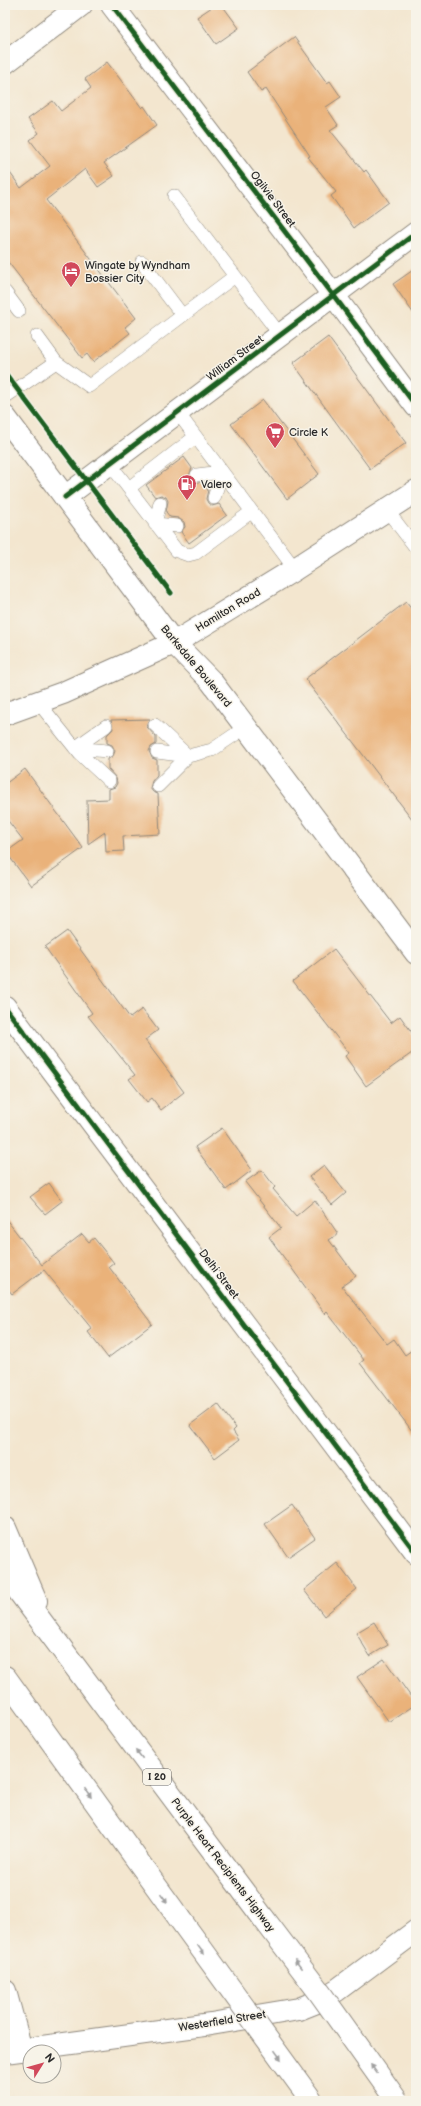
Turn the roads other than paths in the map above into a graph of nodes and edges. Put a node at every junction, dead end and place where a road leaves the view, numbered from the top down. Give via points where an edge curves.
1 (81, 5) edge
2 (112, 5) edge
3 (5, 63) edge
4 (174, 196) dead end
5 (416, 233) edge
6 (142, 262) dead end
7 (235, 276) junction
8 (5, 292) edge
9 (334, 296) junction
10 (19, 311) dead end
11 (182, 315) junction
12 (37, 336) dead end
13 (281, 336) junction
14 (56, 362) junction
15 (5, 397) edge
16 (416, 406) edge
17 (178, 413) junction
18 (5, 417) edge
19 (195, 437) junction
20 (110, 464) junction
21 (222, 472) junction
22 (197, 475) dead end
23 (129, 488) junction
24 (416, 491) edge
25 (65, 497) junction
26 (214, 498) dead end
27 (160, 503) dead end
28 (386, 510) junction
29 (251, 512) junction
30 (155, 524) junction
31 (177, 526) dead end
32 (416, 548) edge
33 (295, 569) junction
34 (174, 643) junction
35 (38, 702) junction
36 (5, 714) edge
37 (155, 725) dead end
38 (106, 726) dead end
39 (246, 727) junction
40 (75, 748) junction
41 (107, 751) dead end
42 (156, 752) dead end
43 (188, 756) junction
44 (109, 781) dead end
45 (158, 786) dead end
46 (416, 953) edge
47 (5, 1007) edge
48 (5, 1528) edge
49 (416, 1552) edge
50 (5, 1573) edge
51 (51, 1635) junction
52 (5, 1677) edge
53 (5, 1694) edge
54 (65, 1762) junction
55 (416, 1931) edge
56 (5, 1991) edge
57 (13, 2051) edge
58 (312, 2101) edge
59 (397, 2101) edge

1 - 3 main road
2 - 9 main road, Ogilvie Street
4 - 7 lane
5 - 9 main road, William Street
6 - 11 lane
7 - 11 lane
7 - 13 lane
8 - 10 lane
9 - 13 main road, William Street
9 - 16 main road, Ogilvie Street
11 - 14 lane via 88,386
12 - 14 lane
13 - 17 main road, William Street
14 - 15 lane
17 - 19 lane
17 - 20 main road, William Street
18 - 25 main road, Barksdale Boulevard
19 - 21 lane
19 - 23 lane
20 - 23 lane
20 - 25 main road, William Street
21 - 22 lane
21 - 26 lane
21 - 29 lane
23 - 30 lane
24 - 28 main road, Hamilton Road
25 - 34 main road, Barksdale Boulevard
27 - 30 lane
28 - 32 lane
28 - 33 main road, Hamilton Road
29 - 30 lane via 196,553 188,555 177,551
29 - 33 lane
30 - 31 lane
33 - 34 main road, Hamilton Road
34 - 35 main road, Hamilton Road
34 - 39 main road, Barksdale Boulevard via 210,681
35 - 36 main road, Hamilton Road
35 - 40 lane
37 - 43 lane
38 - 40 lane
39 - 43 lane via 212,750
39 - 46 main road, Barksdale Boulevard
40 - 41 lane
40 - 44 lane
42 - 43 lane
43 - 45 lane
47 - 49 main road, Delhi Street
48 - 51 main road
50 - 51 main road, Purple Heart Recipients Highway / I 20
59 -> 51 main road, Purple Heart Recipients Highway / I 20, bridge
52 - 54 main road
53 - 54 main road
54 -> 58 main road, bridge
55 - 57 main road, Westerfield Street via 337,1990 299,2009 211,2024
56 - 57 main road

